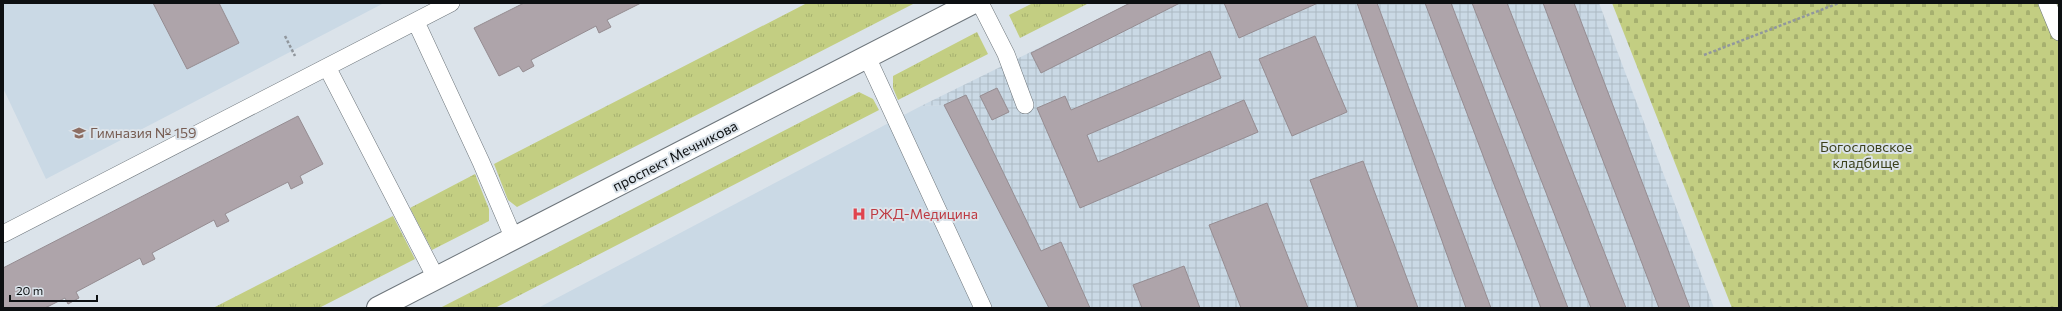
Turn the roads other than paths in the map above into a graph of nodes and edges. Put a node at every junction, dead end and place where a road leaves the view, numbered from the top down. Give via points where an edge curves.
1 (451, 3) edge
2 (972, 3) edge
3 (980, 3) edge
4 (2047, 3) edge
5 (416, 22) junction
6 (2059, 32) edge
7 (867, 57) junction
8 (327, 67) junction
9 (1025, 106) dead end
10 (3, 234) edge
11 (514, 239) junction
12 (436, 278) junction
13 (378, 308) edge
14 (983, 308) edge

1 - 5 lane
2 - 7 street, проспект Мечникова
3 - 9 lane via 1006,54
4 - 6 lane
5 - 8 lane
5 - 11 lane
7 - 11 street, проспект Мечникова
7 - 14 lane
8 - 10 lane
8 - 12 lane
11 - 12 street, проспект Мечникова
12 - 13 street, проспект Мечникова

